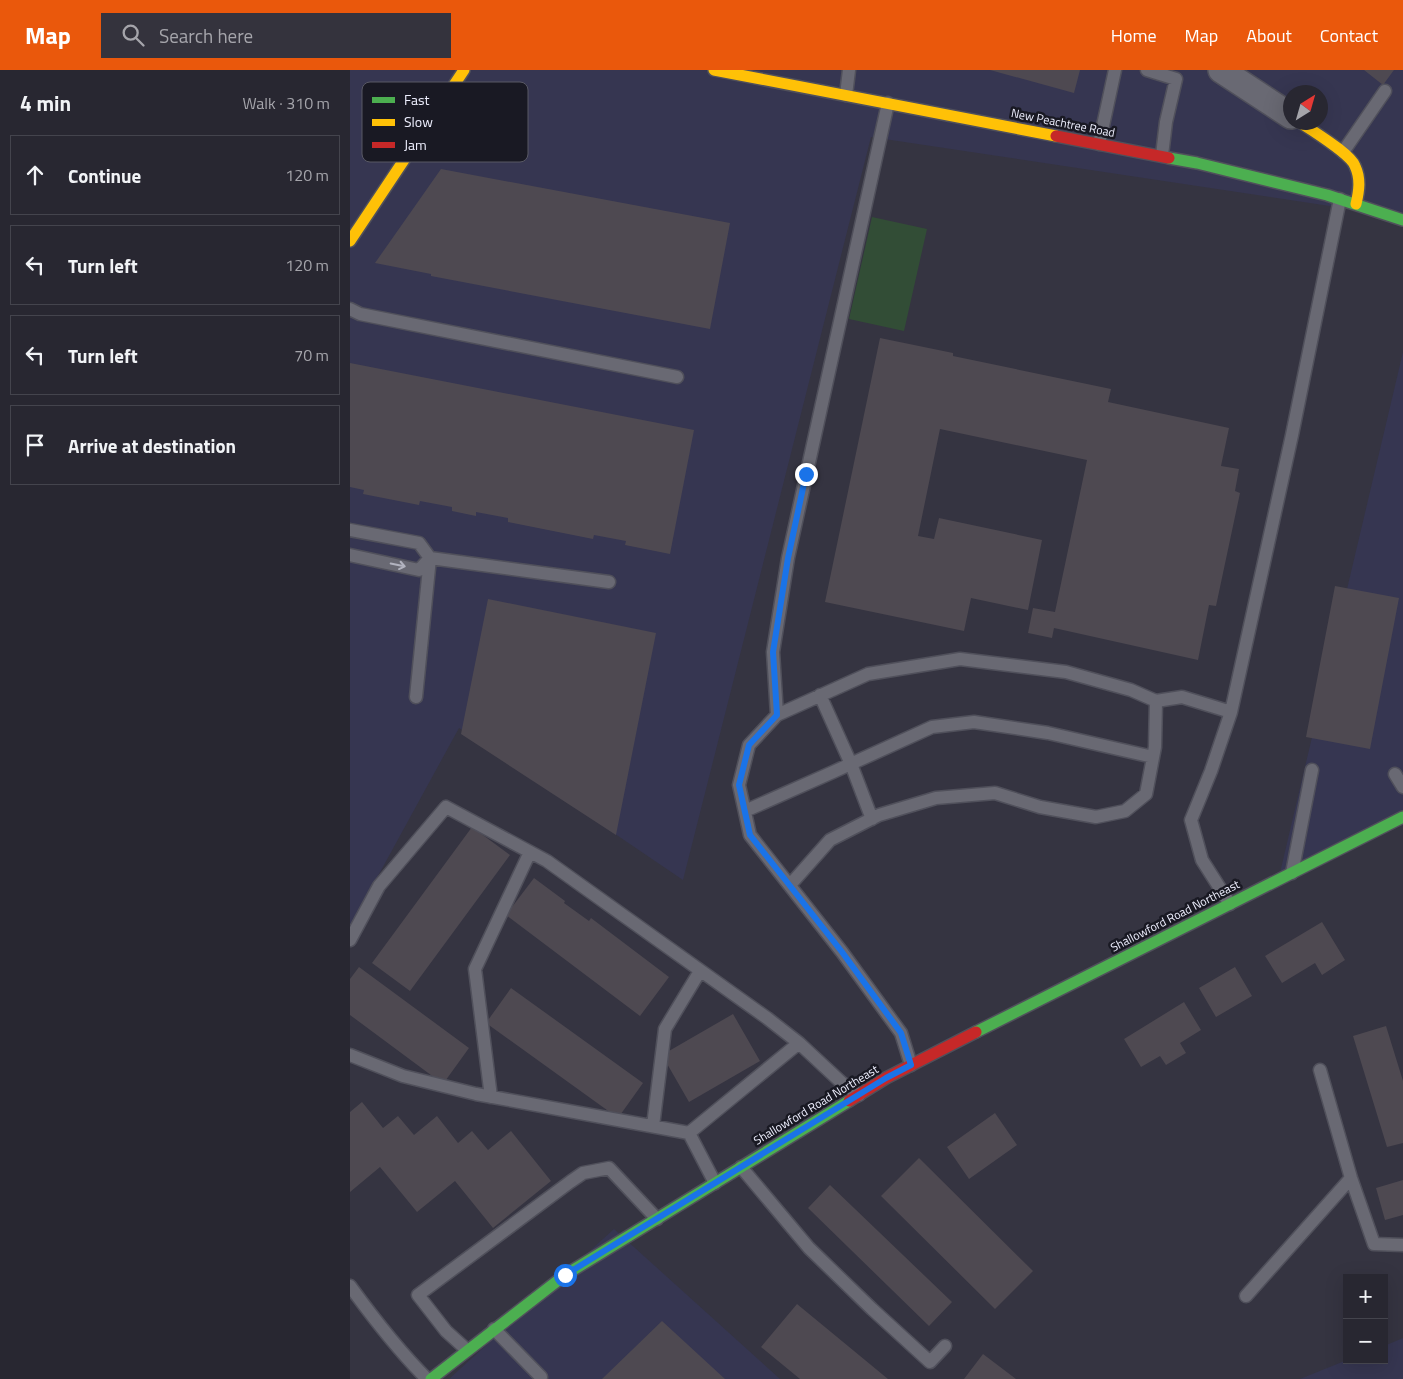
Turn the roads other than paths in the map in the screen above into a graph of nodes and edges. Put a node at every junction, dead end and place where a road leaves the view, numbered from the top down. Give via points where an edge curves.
1 (464, 70) edge
2 (714, 70) edge
3 (849, 70) edge
4 (1115, 70) edge
5 (1147, 70) edge
6 (1220, 70) edge
7 (456, 82) edge
8 (1384, 91) dead end
9 (846, 95) junction
10 (888, 103) junction
11 (1283, 111) edge
12 (1311, 130) edge
13 (1099, 144) junction
14 (1343, 152) junction
15 (1162, 155) junction
16 (403, 162) edge
17 (1340, 199) junction
18 (1356, 204) junction
19 (1403, 220) edge
20 (350, 241) edge
21 (350, 308) edge
22 (677, 377) dead end
23 (350, 530) edge
24 (350, 555) edge
25 (430, 558) junction
26 (609, 582) dead end
27 (820, 695) junction
28 (416, 697) dead end
29 (1156, 701) junction
30 (1231, 712) junction
31 (777, 715) junction
32 (1153, 757) junction
33 (851, 764) junction
34 (1312, 770) dead end
35 (1395, 774) dead end
36 (1403, 787) edge
37 (745, 810) junction
38 (1403, 817) edge
39 (872, 820) junction
40 (530, 852) junction
41 (1292, 873) junction
42 (790, 885) junction
43 (1230, 904) junction
44 (350, 940) edge
45 (700, 971) junction
46 (799, 1043) junction
47 (350, 1055) edge
48 (911, 1065) junction
49 (1320, 1070) dead end
50 (859, 1095) junction
51 (492, 1097) junction
52 (653, 1126) junction
53 (688, 1132) junction
54 (741, 1166) junction
55 (1351, 1178) junction
56 (715, 1183) junction
57 (657, 1218) junction
58 (1403, 1245) edge
59 (350, 1286) edge
60 (1246, 1296) dead end
61 (494, 1329) junction
62 (945, 1346) dead end
63 (467, 1350) junction
64 (541, 1377) dead end
65 (429, 1379) edge

1 - 7 street
2 - 9 street, New Peachtree Road
3 - 9 lane
4 - 13 lane
5 - 15 lane via 1176,79
6 - 11 street
8 - 14 lane
9 - 10 street, New Peachtree Road
10 - 13 street, New Peachtree Road
10 - 31 lane via 788,558 773,652
12 - 14 street
13 - 15 street, New Peachtree Road
14 - 18 street via 1355,164 1360,187
15 - 17 street, New Peachtree Road
16 - 20 street
17 - 18 street, New Peachtree Road
17 - 30 lane
18 - 19 street, New Peachtree Road
21 - 22 lane via 360,314
23 - 25 lane via 419,544
24 -> 25 lane via 419,570
25 - 26 lane
25 - 28 lane
27 - 29 lane via 868,674 960,659 1066,672 1131,690
27 - 31 lane
27 - 33 lane
29 - 30 lane via 1182,697
29 - 32 lane
30 - 43 lane via 1191,820 1202,860
31 - 37 lane via 749,745 739,785
32 - 33 lane via 1048,733 974,722 932,727
32 - 39 lane via 1146,794 1125,810 1096,817 1040,807 995,793 936,798
33 - 37 lane
33 - 39 lane
34 - 41 lane
35 - 36 lane
37 - 42 lane via 750,835
38 - 41 street, Shallowford Road Northeast
39 - 42 lane via 830,840
40 - 44 lane via 446,807 379,886
40 - 45 lane
40 - 51 lane via 475,968
41 - 43 street, Shallowford Road Northeast
42 - 48 lane via 901,1033
43 - 48 street, Shallowford Road Northeast
45 - 46 lane
45 - 52 lane via 665,1029
46 - 50 lane
46 - 53 lane
47 - 51 lane via 403,1076
48 - 50 street, Shallowford Road Northeast
49 - 55 lane
50 - 54 street, Shallowford Road Northeast
51 - 52 lane
52 - 53 lane
53 - 56 lane
54 - 56 street, Shallowford Road Northeast
54 - 62 lane via 809,1248 930,1362
55 - 58 lane via 1374,1244
55 - 60 lane
56 - 57 street, Shallowford Road Northeast
57 - 61 street, Shallowford Road Northeast via 565,1275
57 - 63 lane via 609,1168 584,1173 570,1182 418,1295 446,1332
59 - 65 lane via 411,1363
61 - 63 street, Shallowford Road Northeast
61 - 64 lane
63 - 65 street, Shallowford Road Northeast

